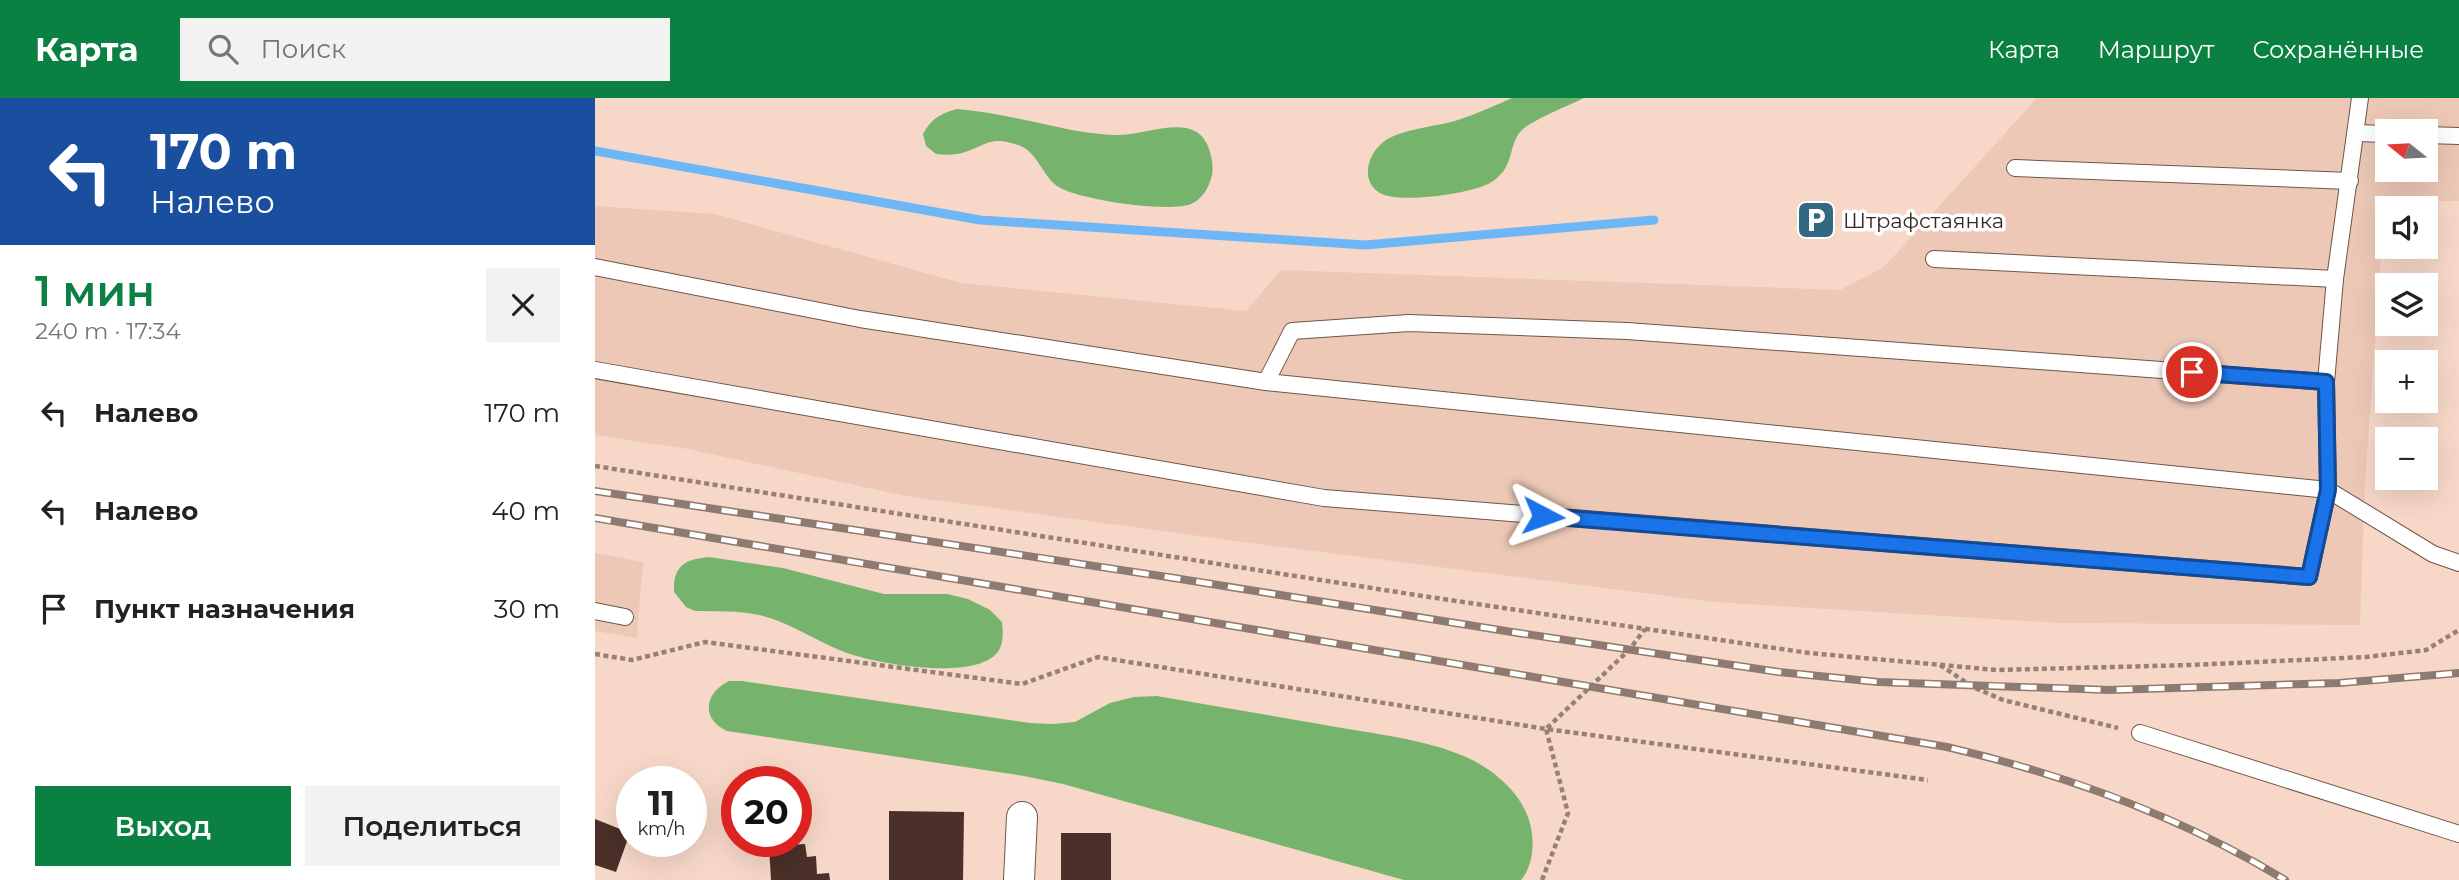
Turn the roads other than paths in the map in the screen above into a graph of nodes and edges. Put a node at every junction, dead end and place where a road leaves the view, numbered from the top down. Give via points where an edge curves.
1 (2360, 98) edge
2 (2356, 133) junction
3 (2375, 134) edge
4 (2438, 135) edge
5 (2459, 136) edge
6 (2015, 168) dead end
7 (2350, 181) junction
8 (1934, 259) dead end
9 (595, 267) edge
10 (2335, 279) junction
11 (595, 370) edge
12 (1266, 382) junction
13 (2326, 382) junction
14 (2328, 490) junction
15 (2459, 563) edge
16 (595, 611) edge
17 (625, 617) dead end
18 (2140, 733) road end
19 (1022, 817) dead end
20 (2459, 834) edge
21 (1020, 880) edge

1 - 2 lane
2 - 3 lane
2 - 7 lane
4 - 5 lane
6 - 7 lane
7 - 10 lane
8 - 10 lane
9 - 12 lane via 860,319
10 - 13 lane
11 - 14 lane via 1324,498 2309,577
12 - 13 lane via 1292,331 1409,323 1627,331
12 - 14 lane
13 - 14 lane
14 - 15 lane via 2433,554
16 - 17 lane
18 - 20 lane
19 - 21 street

